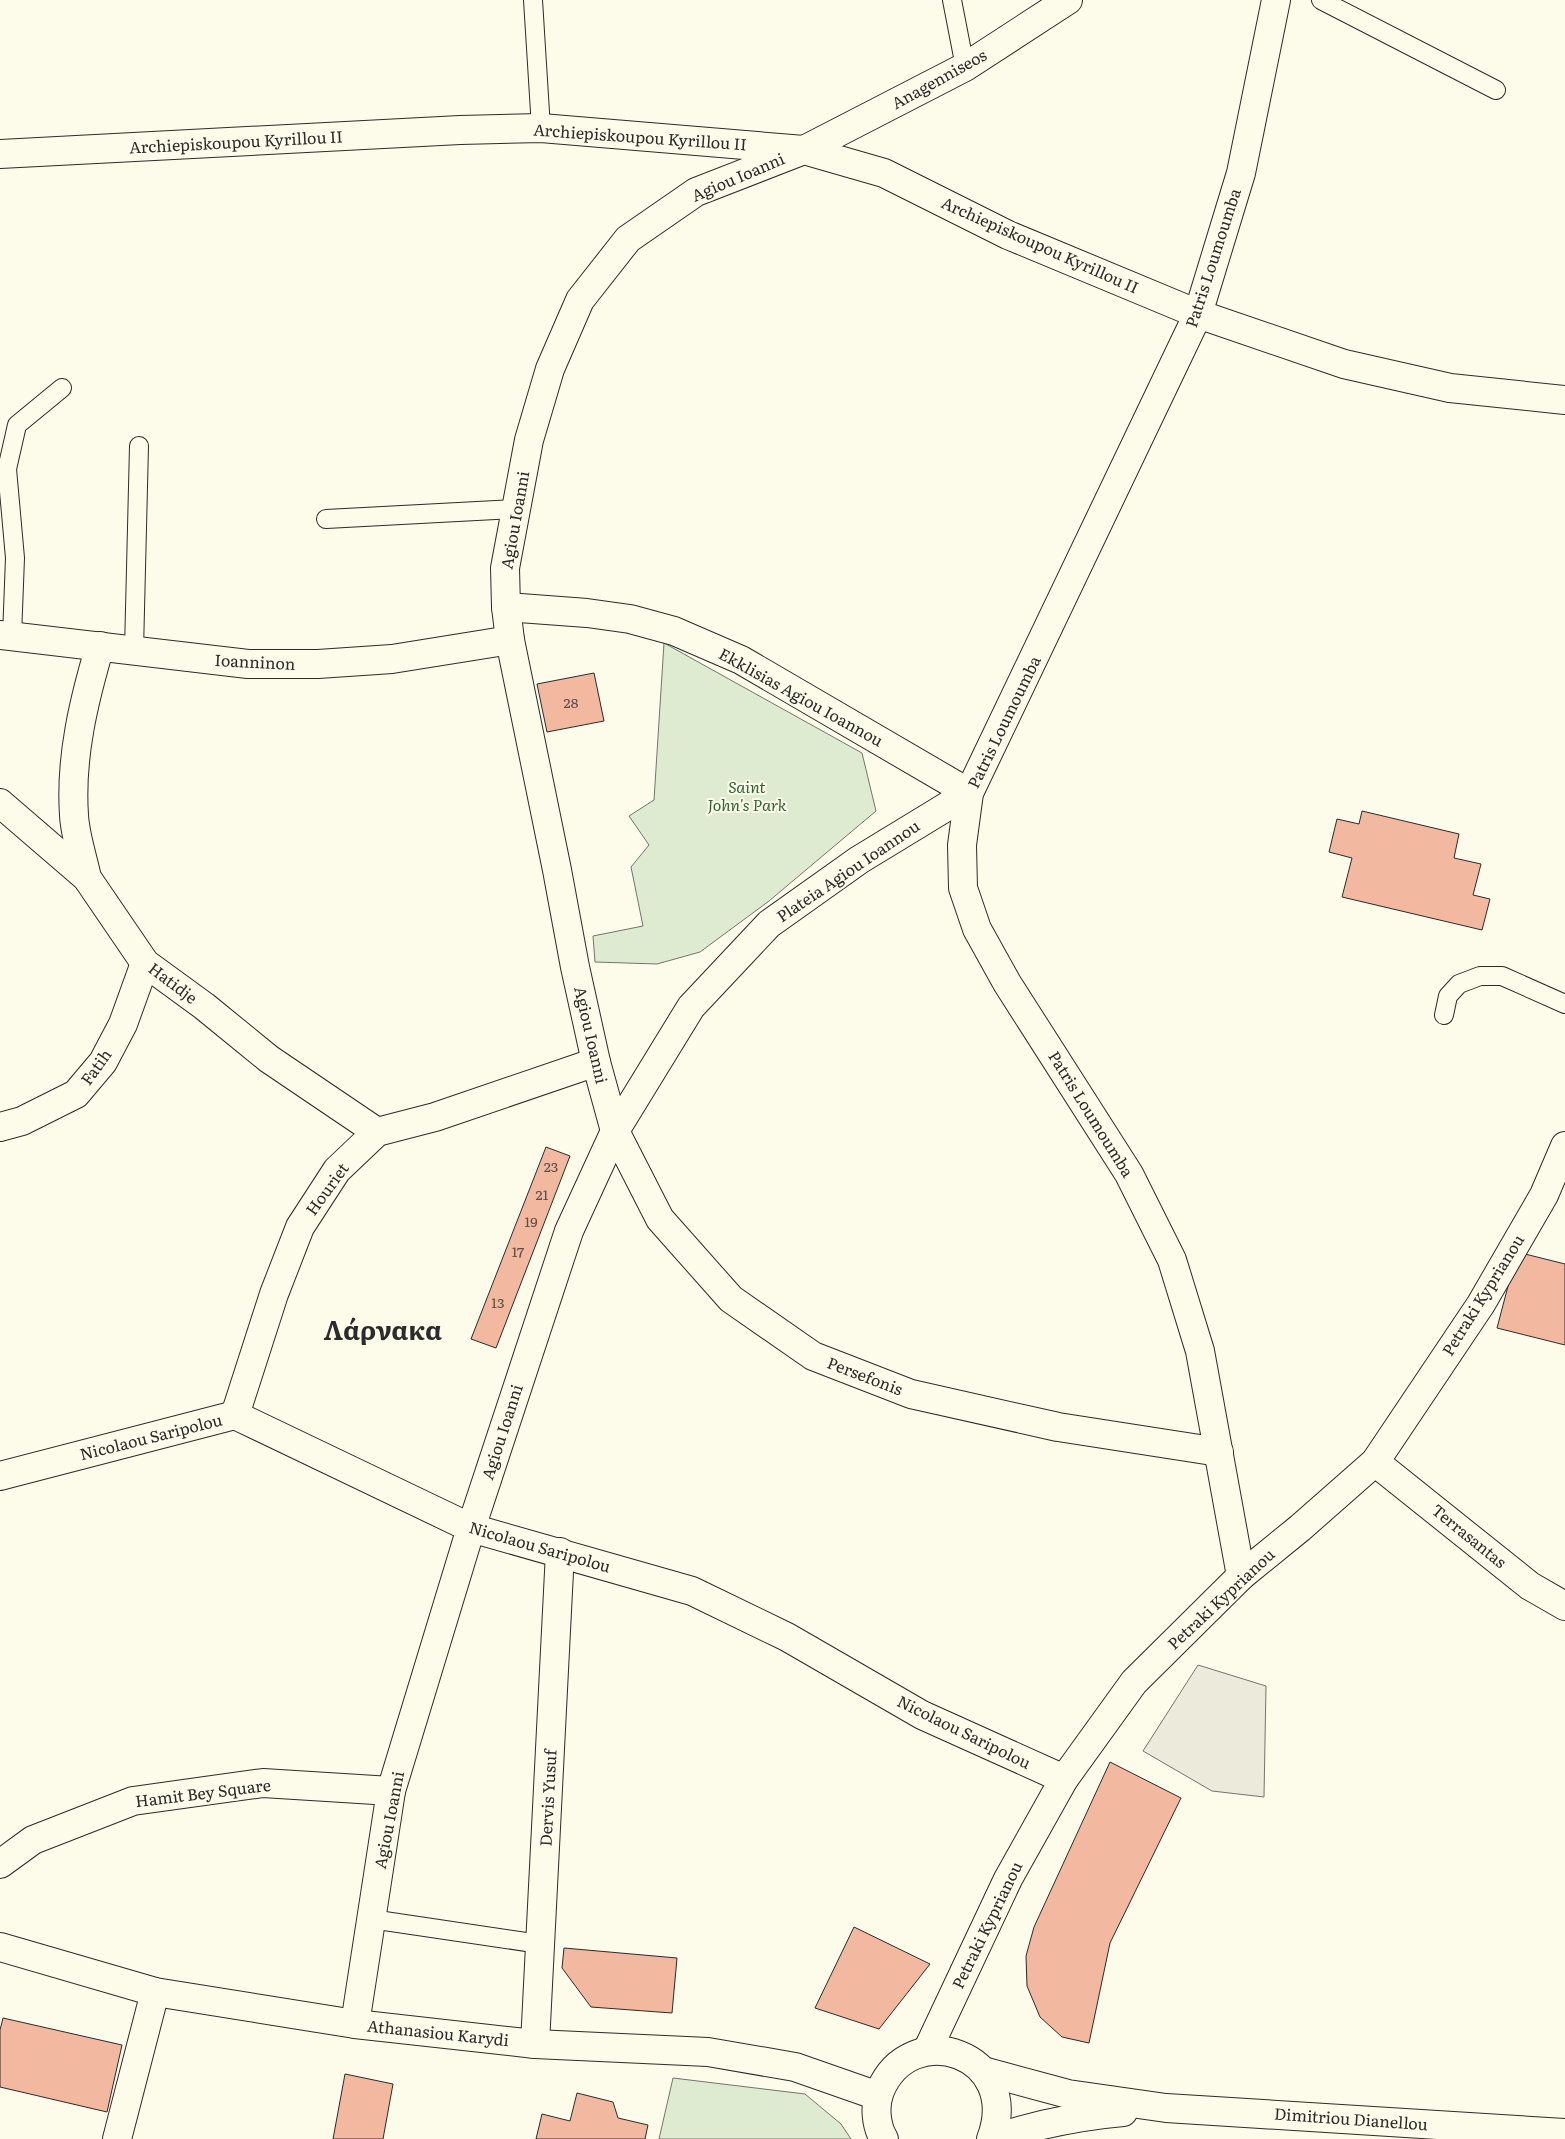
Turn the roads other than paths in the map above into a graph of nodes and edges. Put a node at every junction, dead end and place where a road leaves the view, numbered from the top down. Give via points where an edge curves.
1 (533, 0) edge
2 (952, 0) edge
3 (1068, 0) edge
4 (1276, 0) edge
5 (1321, 0) edge
6 (966, 67) junction
7 (1496, 90) dead end
8 (541, 128) junction
9 (804, 150) junction
10 (0, 154) edge
11 (1198, 314) junction
12 (62, 388) dead end
13 (1565, 400) edge
14 (139, 446) dead end
15 (516, 509) junction
16 (326, 519) dead end
17 (506, 607) junction
18 (6, 636) edge
19 (510, 640) junction
20 (100, 646) junction
21 (134, 650) junction
22 (969, 793) junction
23 (0, 802) edge
24 (87, 878) junction
25 (145, 963) junction
26 (1565, 1004) edge
27 (1444, 1014) dead end
28 (596, 1062) junction
29 (0, 1127) edge
30 (614, 1131) junction
31 (377, 1132) junction
32 (1565, 1146) edge
33 (235, 1416) junction
34 (1219, 1452) junction
35 (1375, 1462) junction
36 (0, 1476) edge
37 (471, 1528) junction
38 (560, 1552) junction
39 (1241, 1576) junction
40 (1565, 1606) edge
41 (1064, 1779) junction
42 (391, 1791) junction
43 (0, 1864) edge
44 (371, 1919) junction
45 (540, 1944) junction
46 (0, 1947) edge
47 (155, 1992) junction
48 (355, 2024) junction
49 (535, 2044) junction
50 (927, 2051) junction
51 (982, 2070) junction
52 (878, 2096) junction
53 (1166, 2108) junction
54 (1565, 2133) edge
55 (118, 2139) edge
56 (884, 2139) edge
57 (992, 2139) edge

1 - 8 lane
2 - 6 lane
3 - 6 street, Anagenniseos
4 - 11 street, Patris Loumoumba via 1241,173
5 - 7 lane
6 - 9 street, Anagenniseos
8 - 9 street, Archiepiskoupou Kyrillou II
8 - 10 street, Archiepiskoupou Kyrillou II
9 - 11 street, Archiepiskoupou Kyrillou II via 884,173 1008,234
9 - 15 street, Agiou Ioanni via 696,192 628,239 580,300 550,369 529,440
11 - 13 street, Archiepiskoupou Kyrillou II via 1344,364 1450,388
11 - 22 street, Patris Loumoumba
12 - 18 lane via 17,425 7,469 15,558
14 - 21 lane
15 - 16 lane
15 - 17 street, Agiou Ioanni via 505,568
17 - 19 street, Agiou Ioanni
17 - 22 street, Ekklisias Agiou Ioannou via 630,619 674,631 741,660
18 - 20 street, Ioanninon
19 - 21 street, Ioanninon via 392,659 318,664 248,664
19 - 28 street, Agiou Ioanni
20 - 21 street, Ioanninon
20 - 24 street via 75,754 74,816
22 - 30 street, Plateia Agiou Ioannou via 859,860 769,924 690,1007
22 - 34 street, Patris Loumoumba via 962,845 963,888 977,929 1007,983 1129,1174 1172,1260 1200,1352
23 - 24 street, Hatidje
24 - 25 street, Hatidje
25 - 29 street, Fatih via 123,1024 103,1062 76,1094
25 - 31 street, Hatidje via 269,1059
26 - 27 lane via 1502,976 1480,976 1459,984 1448,996
28 - 30 street, Agiou Ioanni
28 - 31 street, Houriet via 435,1117
30 - 34 street, Persefonis via 660,1219 731,1299 813,1356 911,1394 1058,1427
30 - 37 street, Agiou Ioanni via 568,1231
31 - 33 street, Houriet via 337,1170 300,1227 274,1294
32 - 35 street, Petraki Kyprianou via 1544,1195 1481,1304
33 - 36 street, Nicolaou Saripolou
33 - 37 street, Nicolaou Saripolou
34 - 39 street, Patris Loumoumba
35 - 39 street, Petraki Kyprianou
35 - 40 street, Terrasantas via 1530,1586
37 - 38 street, Nicolaou Saripolou
37 - 42 street, Agiou Ioanni
38 - 41 street, Nicolaou Saripolou via 692,1591 787,1637 922,1715
38 - 45 street, Dervis Yusuf
39 - 41 street, Petraki Kyprianou via 1134,1682
41 - 50 street, Petraki Kyprianou via 1008,1879
42 - 43 street, Hamit Bey Square via 263,1782 133,1801 33,1840
42 - 44 street, Agiou Ioanni
44 - 45 lane
44 - 48 street, Agiou Ioanni
45 - 49 street, Dervis Yusuf
46 - 47 street, Athanasiou Karydi
47 - 48 street, Athanasiou Karydi
47 - 55 street
48 - 49 street, Athanasiou Karydi
49 - 52 street, Athanasiou Karydi via 708,2052 795,2067
50 - 51 street via 947,2051 966,2057
50 - 52 street via 896,2067 884,2080
51 - 53 street, Dimitriou Dianellou via 1068,2094
51 - 57 street via 993,2088 998,2105
52 - 56 street via 876,2114
53 - 54 street, Dimitriou Dianellou
53 - 57 street, Dimitriou Dianellou via 1064,2120

